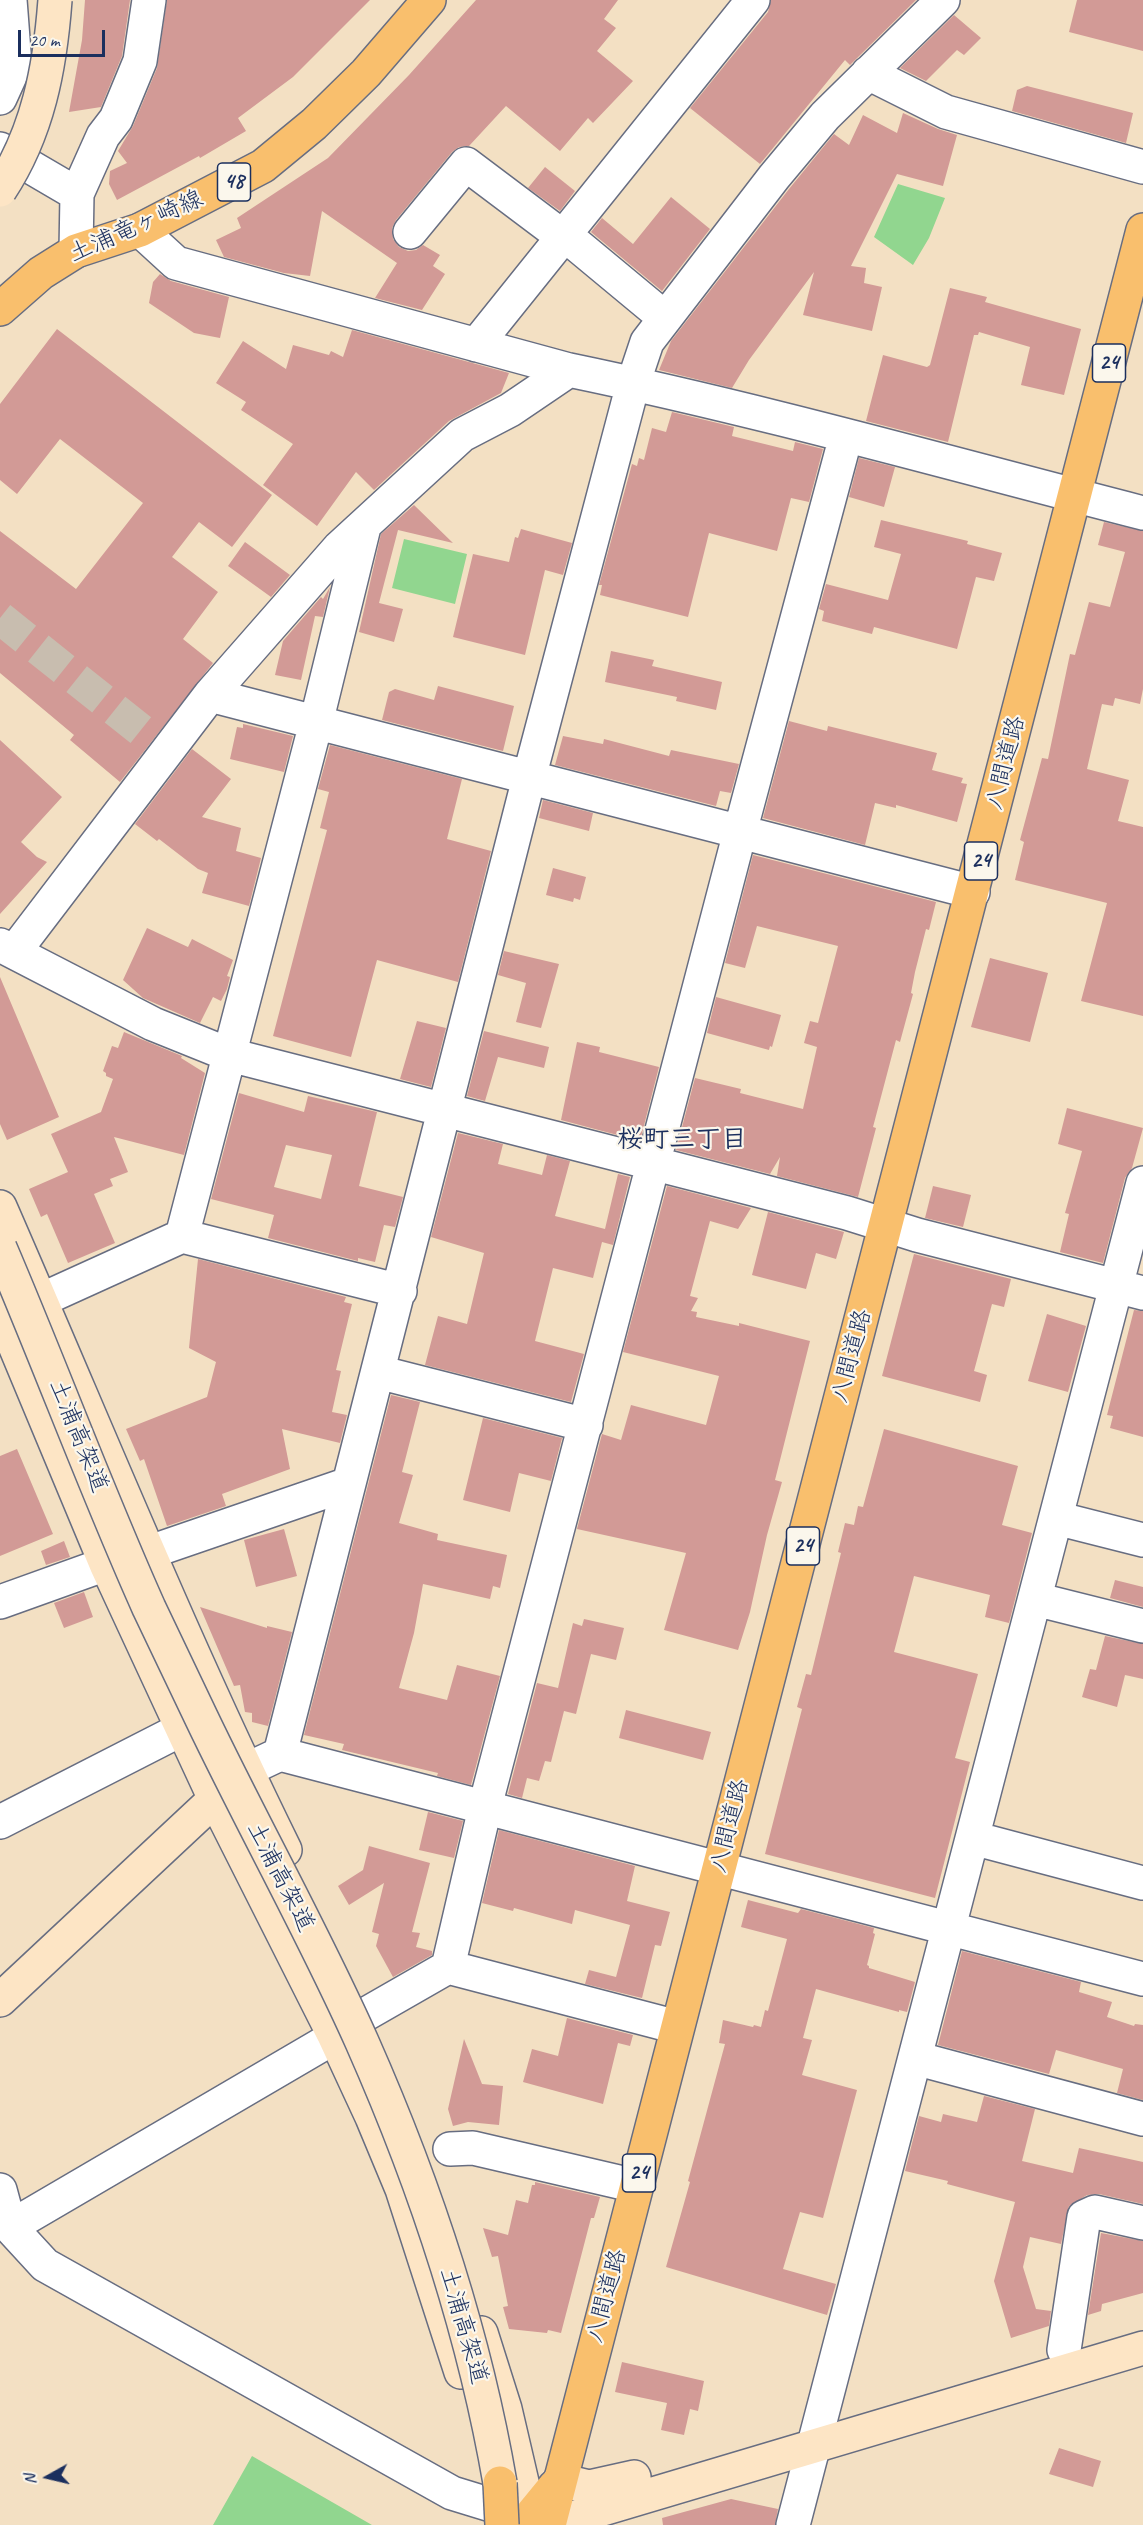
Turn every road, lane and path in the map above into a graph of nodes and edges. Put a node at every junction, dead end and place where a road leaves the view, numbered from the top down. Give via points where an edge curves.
1 (10, 0) edge
2 (55, 0) edge
3 (149, 0) edge
4 (429, 0) edge
5 (753, 0) edge
6 (943, 0) edge
7 (868, 73) junction
8 (0, 98) edge
9 (0, 149) edge
10 (1143, 167) edge
11 (0, 190) edge
12 (77, 194) junction
13 (140, 230) junction
14 (1143, 231) edge
15 (410, 232) dead end
16 (564, 236) junction
17 (75, 251) junction
18 (3, 301) edge
19 (665, 318) junction
20 (476, 345) junction
21 (568, 370) junction
22 (633, 384) junction
23 (846, 436) junction
24 (1075, 495) junction
25 (1143, 513) edge
26 (364, 527) junction
27 (210, 695) junction
28 (316, 723) junction
29 (529, 778) junction
30 (740, 832) junction
31 (973, 892) junction
32 (7, 948) edge
33 (230, 1055) junction
34 (445, 1110) junction
35 (654, 1164) junction
36 (1143, 1184) edge
37 (0, 1207) edge
38 (886, 1226) junction
39 (182, 1236) junction
40 (0, 1248) edge
41 (1130, 1290) edge
42 (400, 1291) junction
43 (41, 1300) junction
44 (0, 1308) edge
45 (378, 1372) junction
46 (586, 1425) junction
47 (348, 1484) junction
48 (1056, 1518) junction
49 (1143, 1540) edge
50 (147, 1553) junction
51 (106, 1564) junction
52 (1035, 1599) junction
53 (0, 1602) edge
54 (1143, 1626) edge
55 (182, 1729) junction
56 (280, 1754) junction
57 (246, 1770) junction
58 (215, 1799) junction
59 (486, 1806) junction
60 (0, 1822) edge
61 (973, 1838) junction
62 (719, 1867) junction
63 (1143, 1882) edge
64 (949, 1930) junction
65 (448, 1967) junction
66 (1143, 1979) edge
67 (0, 2000) edge
68 (366, 2014) junction
69 (677, 2027) junction
70 (321, 2045) dead end
71 (915, 2058) junction
72 (1143, 2119) edge
73 (450, 2149) dead end
74 (636, 2186) junction
75 (0, 2190) edge
76 (1143, 2223) edge
77 (10, 2227) junction
78 (1143, 2326) edge
79 (1143, 2348) edge
80 (1064, 2350) junction
81 (818, 2434) junction
82 (560, 2480) junction
83 (519, 2517) edge
84 (793, 2525) edge

1 - 8 street via 15,65
2 - 11 street, bridge via 38,110 24,149
3 - 12 street via 140,61 116,119 103,136
4 - 13 main road, 土浦竜ヶ崎線 / 48 via 366,73 314,124 263,166
5 - 16 street
6 - 7 street
7 - 10 street via 946,112
7 - 19 street via 781,168
9 - 12 street
12 - 17 street
13 - 17 main road, 土浦竜ヶ崎線 / 48
13 - 20 street via 176,263
14 - 24 main road, 八間道路 / 24
15 - 16 street via 466,164
16 - 19 street
16 - 20 street
17 - 18 main road, 土浦竜ヶ崎線 / 48
19 - 22 street via 646,342
20 - 21 street
21 - 22 street
21 - 26 street via 510,410 462,435
22 - 23 street
22 - 29 street
23 - 24 street
23 - 30 street
24 - 25 street
24 - 31 main road, 八間道路 / 24
26 - 27 street via 339,548
26 - 28 street
27 - 28 street
27 - 32 street
28 - 29 street
28 - 33 street
29 - 30 street
29 - 34 street
30 - 31 street
30 - 35 street
31 - 38 main road, 八間道路 / 24
32 - 33 street via 153,1024
33 - 34 street
33 - 39 street
34 - 35 street
34 - 42 street
35 - 38 street
35 - 46 street
36 - 41 street
37 - 43 street
38 - 41 street
38 - 62 main road, 八間道路 / 24
39 - 42 street
39 - 43 street
40 - 83 street, 土浦高架道, bridge via 148,1606 342,1999 381,2088 445,2260
41 - 48 street
42 - 45 street
43 - 44 street
43 - 50 street
44 - 51 street
45 - 46 street
45 - 47 street
46 - 59 street
47 - 50 street
47 - 56 street
48 - 49 street
48 - 52 street
50 - 51 street
50 - 57 street
51 - 53 street
51 - 55 street
52 - 54 street
52 - 61 street
55 - 58 street
55 - 60 street
56 - 57 street
56 - 59 street
57 - 58 street
57 - 68 street
58 - 67 street
58 - 83 street via 334,2035 402,2189 486,2459
59 - 62 street
59 - 65 street
61 - 63 street
61 - 64 street
62 - 64 street
62 - 69 main road, 八間道路 / 24
64 - 66 street
64 - 71 street
65 - 68 street
65 - 69 street
68 - 83 street via 428,2162 505,2409
69 - 74 main road, 八間道路 / 24
70 - 77 street
71 - 72 street
71 - 81 street
73 - 74 street via 473,2148
74 - 82 main road, 八間道路 / 24
75 - 77 street
76 - 80 street via 1095,2212 1084,2217
77 - 83 street via 45,2265 452,2493
78 - 80 street
79 - 81 street
80 - 81 street via 909,2394
81 - 82 street via 604,2486 589,2487
81 - 83 street
81 - 84 street
82 - 83 main road, 24

